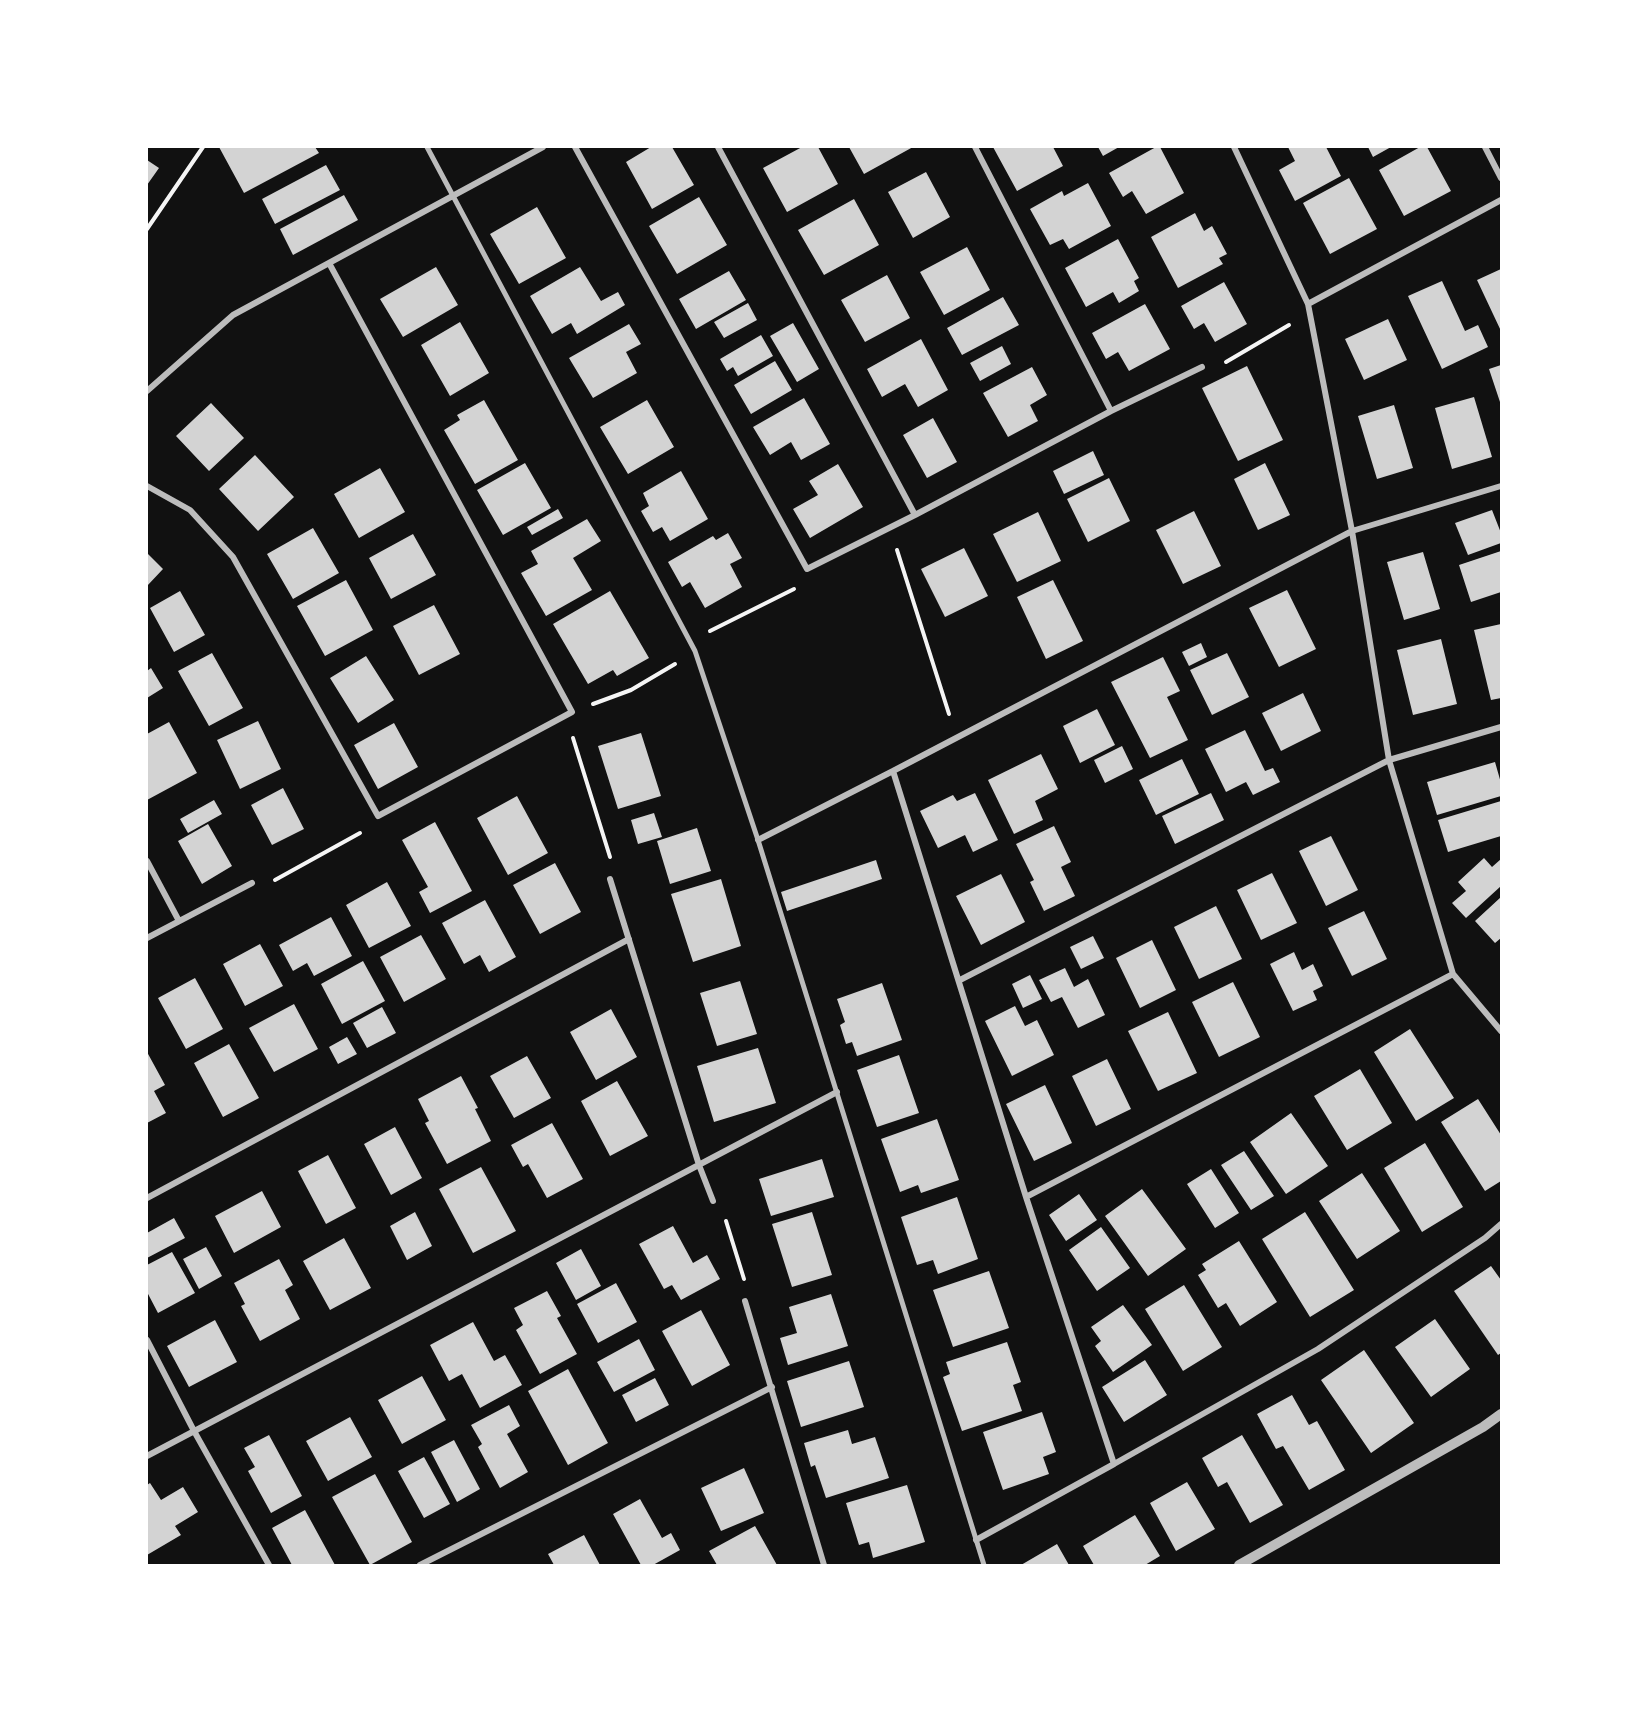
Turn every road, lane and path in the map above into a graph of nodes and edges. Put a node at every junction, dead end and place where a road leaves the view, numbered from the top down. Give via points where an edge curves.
1 (203, 147) edge
2 (427, 147) edge
3 (543, 147) edge
4 (575, 147) edge
5 (718, 147) edge
6 (975, 147) edge
7 (1233, 147) edge
8 (1485, 147) edge
9 (1501, 178) edge
10 (453, 196) junction
11 (1501, 200) edge
12 (147, 229) edge
13 (329, 264) junction
14 (1308, 304) junction
15 (1310, 312) junction
16 (1202, 367) joint
17 (147, 391) edge
18 (1111, 411) junction
19 (147, 486) edge
20 (1501, 486) edge
21 (915, 515) junction
22 (890, 527) junction
23 (1352, 531) junction
24 (807, 569) junction
25 (695, 651) junction
26 (572, 712) junction
27 (1501, 727) edge
28 (956, 738) junction
29 (1389, 760) junction
30 (893, 771) junction
31 (378, 816) junction
32 (758, 840) junction
33 (147, 861) edge
34 (610, 879) joint
35 (252, 883) joint
36 (179, 921) junction
37 (147, 938) edge
38 (629, 939) junction
39 (1453, 974) junction
40 (960, 980) junction
41 (1501, 1031) edge
42 (837, 1092) junction
43 (699, 1165) junction
44 (1026, 1197) junction
45 (147, 1198) edge
46 (713, 1201) joint
47 (1501, 1224) edge
48 (745, 1301) joint
49 (147, 1340) edge
50 (772, 1386) junction
51 (1501, 1414) edge
52 (194, 1431) junction
53 (147, 1456) edge
54 (1114, 1464) junction
55 (976, 1540) junction
56 (269, 1565) edge
57 (420, 1565) edge
58 (824, 1565) edge
59 (984, 1565) edge
60 (1239, 1565) edge

1 - 12 path
2 - 10 street
3 - 10 street
4 - 24 street
5 - 21 street
6 - 18 street
7 - 14 street
8 - 9 street
10 - 13 street
10 - 25 street
11 - 14 street
13 - 17 street via 233,315
13 - 26 street
14 - 15 street
15 - 16 path via 1216,368
15 - 23 street
16 - 18 street
18 - 21 street
19 - 31 street via 189,510 233,557
20 - 23 street
21 - 22 street
22 - 24 street
22 - 28 path
23 - 28 street
23 - 29 street
24 - 25 path via 795,588 707,632
25 - 26 path via 631,690
25 - 32 street
26 - 31 street
26 - 34 path via 571,733 611,859
27 - 29 street
28 - 30 street
29 - 39 street
29 - 40 street
30 - 32 street
30 - 40 street
31 - 35 path via 360,833 278,880
32 - 42 street
33 - 36 street
34 - 38 street
35 - 36 street
36 - 37 street
38 - 43 street
38 - 45 street
39 - 41 street
39 - 44 street
40 - 44 street
42 - 43 street
42 - 55 street
43 - 46 street
43 - 52 street
44 - 54 street
46 - 48 path via 724,1214 738,1256
47 - 54 street via 1318,1349
48 - 50 street
49 - 52 street
50 - 57 street
50 - 58 street
51 - 60 street
52 - 53 street
52 - 56 street
54 - 55 street
55 - 59 street

